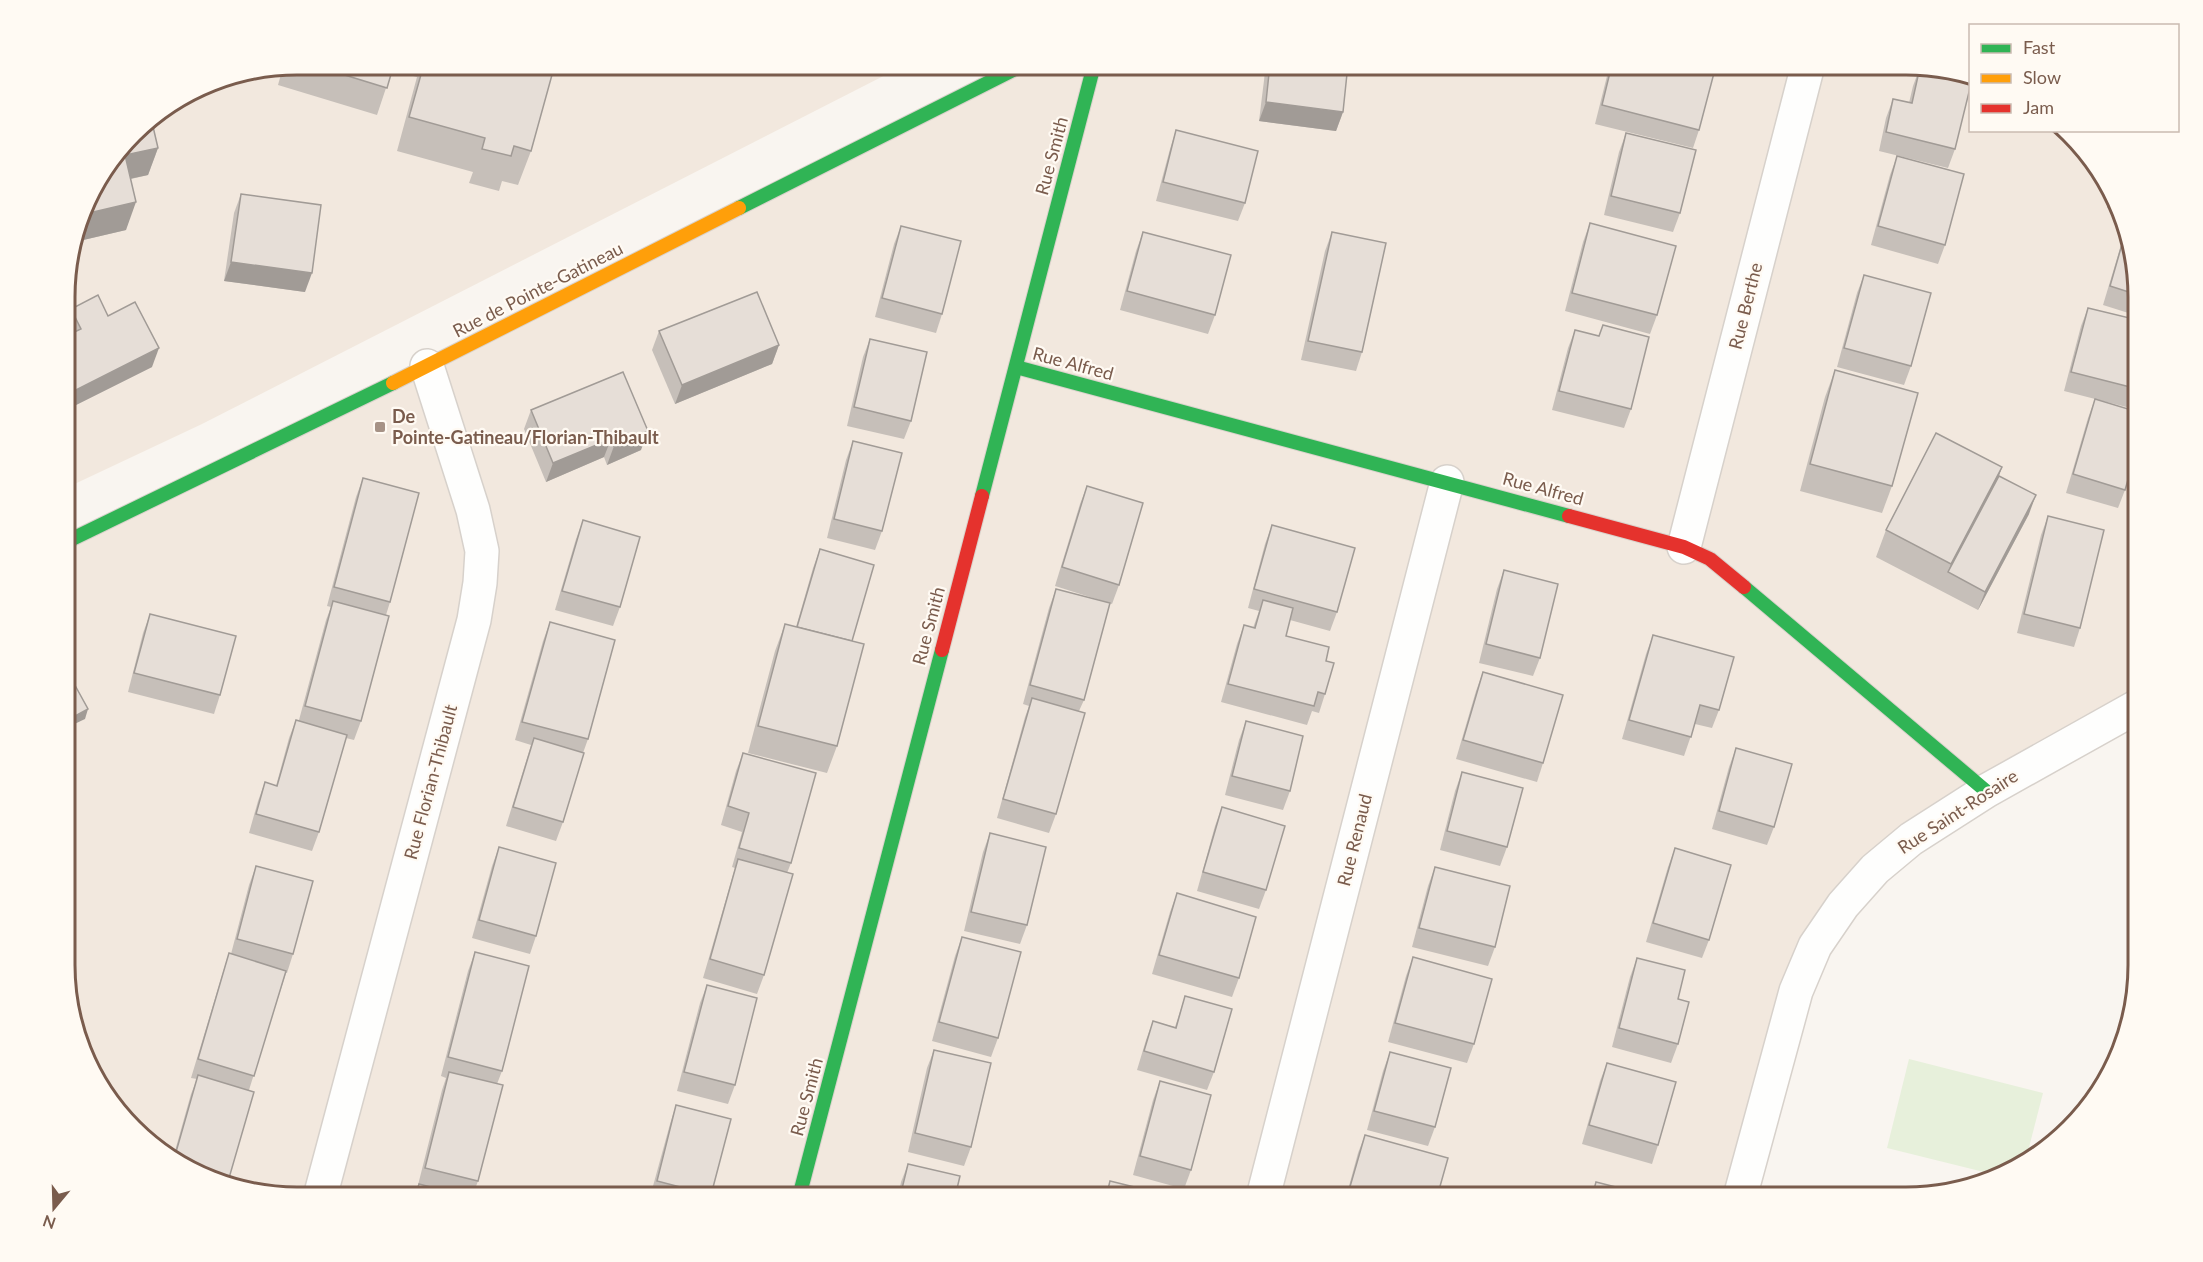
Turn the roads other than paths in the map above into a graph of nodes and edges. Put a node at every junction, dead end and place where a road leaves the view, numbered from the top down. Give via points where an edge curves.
1 (1001, 75) edge
2 (1091, 75) edge
3 (1805, 75) edge
4 (427, 366) junction
5 (1016, 367) junction
6 (1447, 482) junction
7 (75, 538) edge
8 (1684, 547) junction
9 (2128, 712) edge
10 (1986, 791) junction
11 (323, 1187) edge
12 (802, 1187) edge
13 (1266, 1187) edge
14 (1743, 1187) edge

1 - 4 street, Rue de Pointe-Gatineau
2 - 5 street, Rue Smith
3 - 8 street, Rue Berthe
4 - 7 street, Rue de Pointe-Gatineau
4 - 11 street, Rue Florian-Thibault via 473,510 482,551 480,583 474,620
5 - 6 street, Rue Alfred
5 - 12 street, Rue Smith
6 - 8 street, Rue Alfred
6 - 13 street, Rue Renaud
8 - 10 street, Rue Alfred via 1710,559
9 - 10 street, Rue Saint-Rosaire
10 - 14 street, Rue Saint-Rosaire via 1911,839 1875,869 1843,905 1815,946 1796,991

